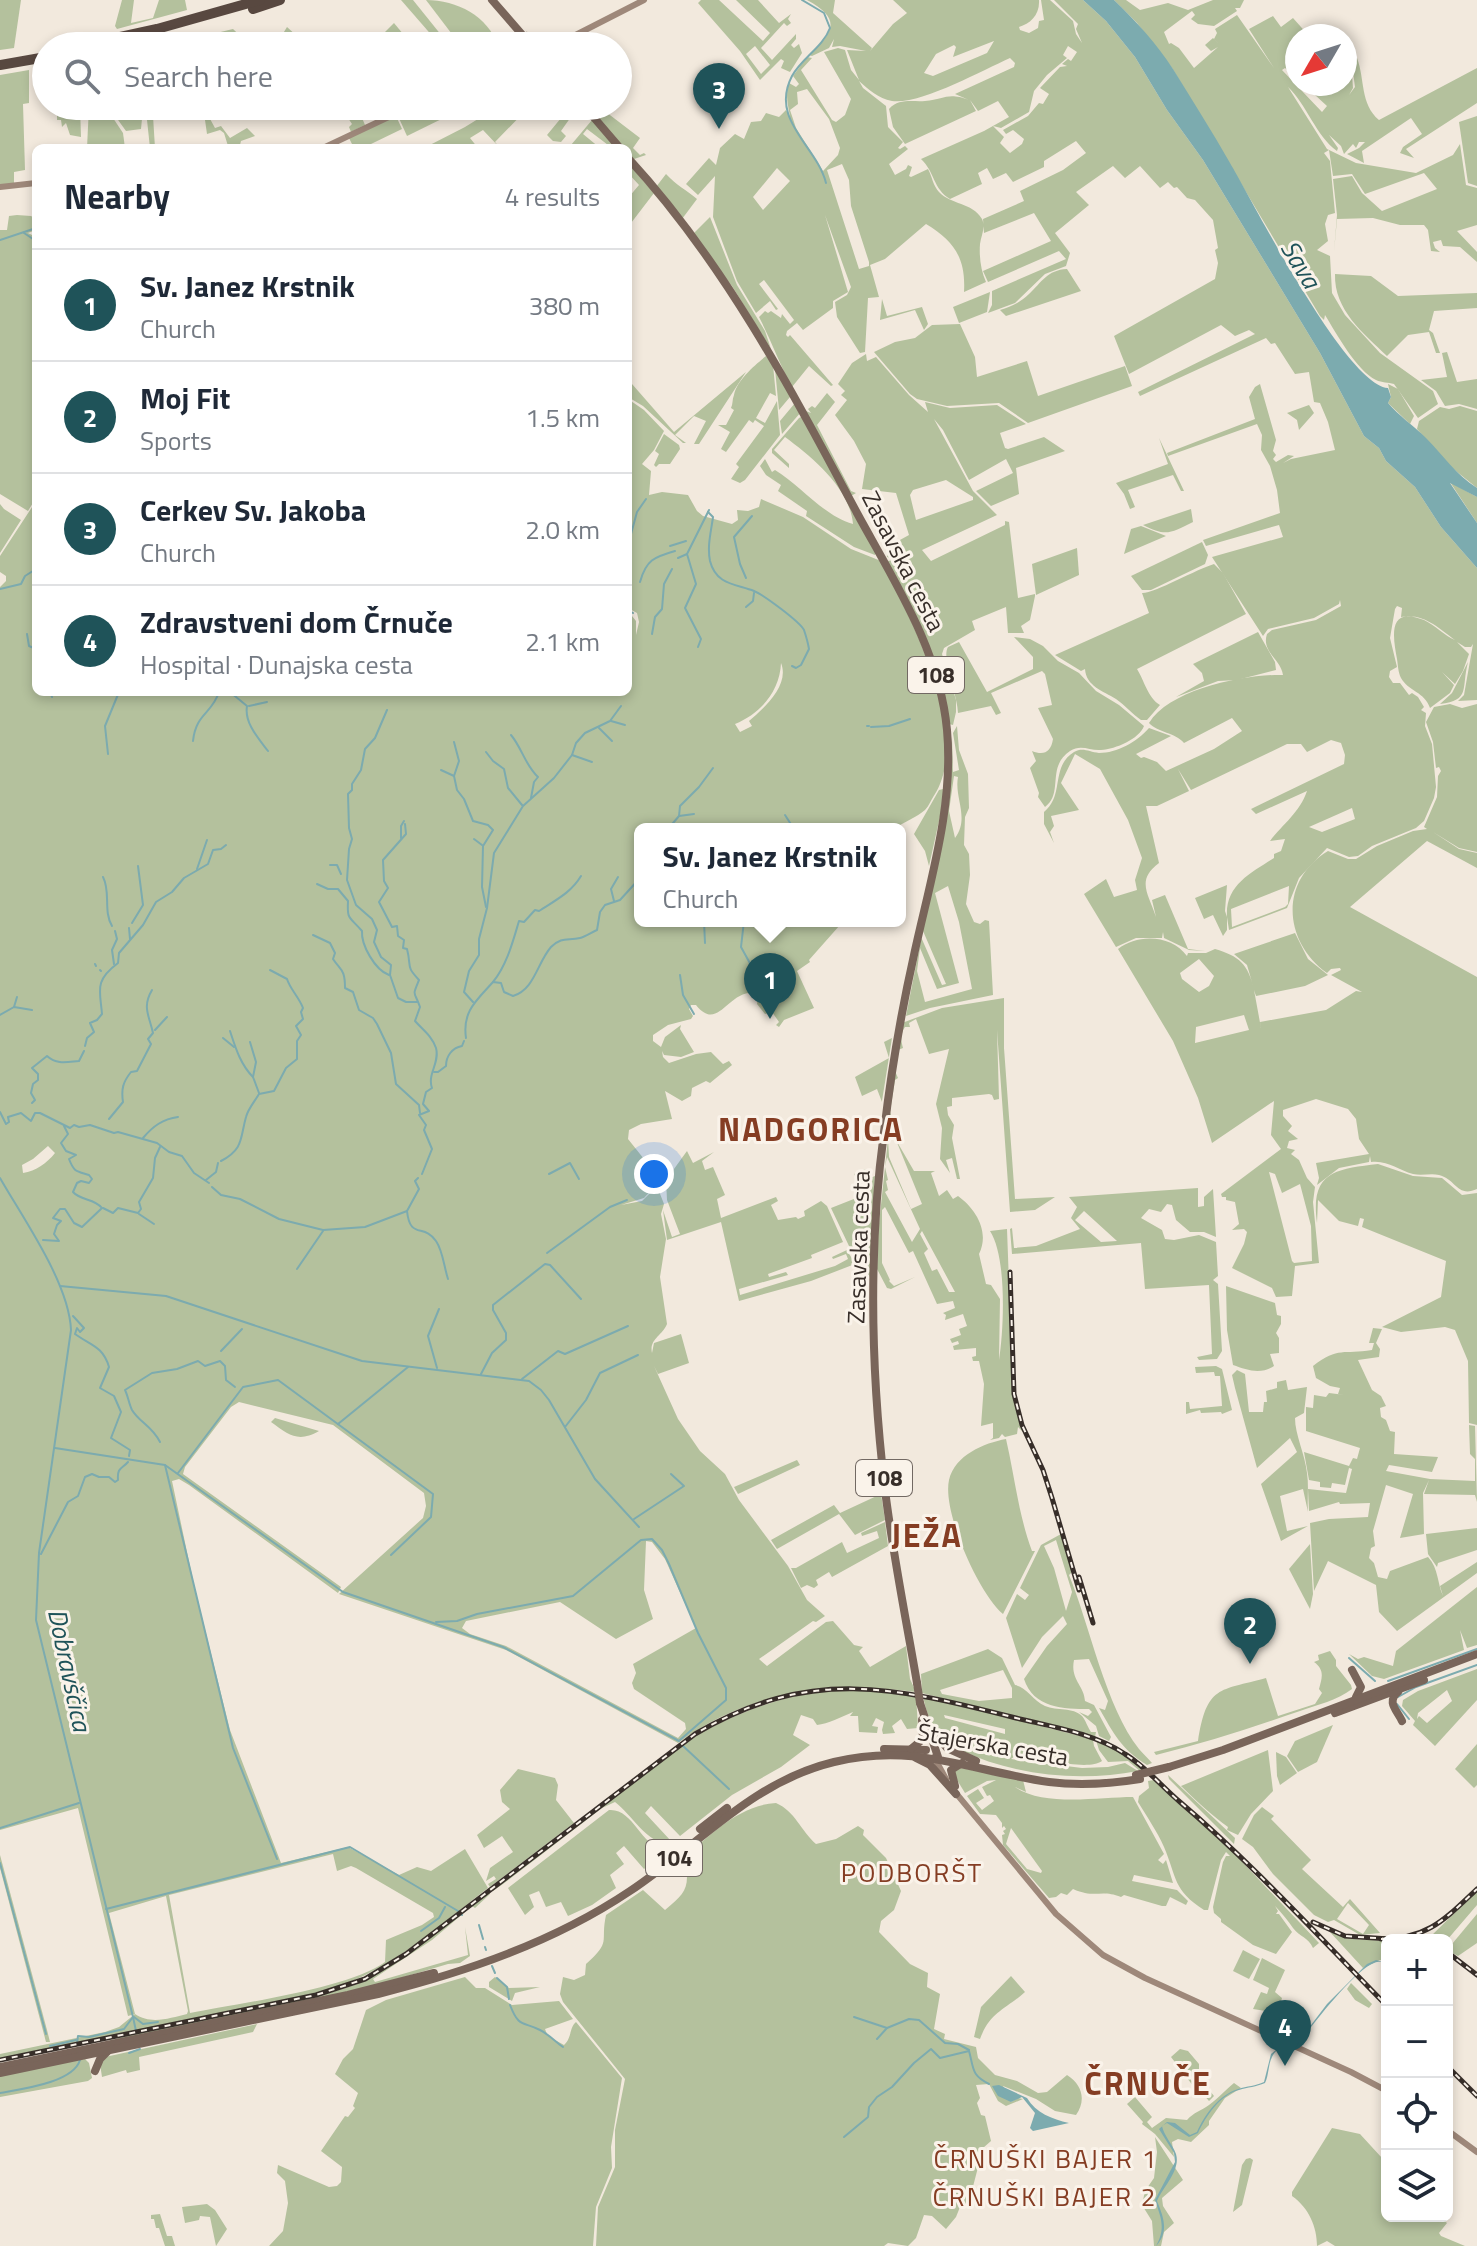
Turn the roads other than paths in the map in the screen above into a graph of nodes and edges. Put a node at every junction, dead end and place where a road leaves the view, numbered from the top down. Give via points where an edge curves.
1 (260, 0) edge
2 (280, 0) edge
3 (492, 0) edge
4 (644, 0) edge
5 (140, 32) edge
6 (165, 32) edge
7 (520, 32) edge
8 (581, 32) edge
9 (32, 56) edge
10 (0, 62) edge
11 (382, 120) edge
12 (596, 120) edge
13 (331, 144) edge
14 (617, 144) edge
15 (632, 163) edge
16 (32, 183) edge
17 (0, 187) edge
18 (1477, 1657) edge
19 (1352, 1670) dead end
20 (1401, 1689) junction
21 (1354, 1700) junction
22 (1402, 1721) dead end
23 (924, 1722) junction
24 (907, 1752) junction
25 (935, 1754) junction
26 (976, 1761) junction
27 (962, 1763) junction
28 (1171, 1769) junction
29 (1138, 1777) junction
30 (956, 1790) junction
31 (400, 1986) junction
32 (109, 2050) junction
33 (0, 2070) edge
34 (95, 2071) dead end
35 (1381, 2088) edge
36 (1453, 2134) edge
37 (1477, 2152) edge

1 - 5 highway
2 - 6 highway
3 - 7 main road
4 - 8 main road
9 - 10 highway
11 - 13 main road
12 - 14 main road
15 - 23 main road, Zasavska cesta / 108, bridge via 703,251 804,411 918,628 945,711 946,803 891,1079 874,1270 886,1493
16 - 17 main road
18 - 20 main road, Štajerska cesta / 104
18 - 21 main road, Štajerska cesta / 104
19 - 21 main road via 1361,1690
20 - 22 main road via 1391,1702
20 - 28 main road, Štajerska cesta / 104 via 1228,1754
21 - 28 main road, Štajerska cesta / 104
23 - 24 main road via 923,1739
23 - 25 main road, Zasavska cesta
23 - 26 main road via 947,1748
24 - 25 main road, Štajerska cesta / 104
24 - 30 main road
24 - 31 main road, Štajerska cesta / 104 via 833,1762 783,1780 589,1917 525,1947
25 - 26 main road, Štajerska cesta / 104
25 - 27 main road, Štajerska cesta / 104
25 - 30 main road
26 - 29 main road, Štajerska cesta / 104 via 1060,1778
27 - 29 main road, Štajerska cesta / 104 via 1059,1783 1099,1784
27 - 30 main road via 951,1770
28 - 29 main road, Štajerska cesta / 104, bridge
30 - 35 main road via 1059,1917 1103,1955
31 - 32 main road, 104
31 - 33 main road, 104
32 - 33 main road, 104
32 - 34 main road
36 - 37 main road

